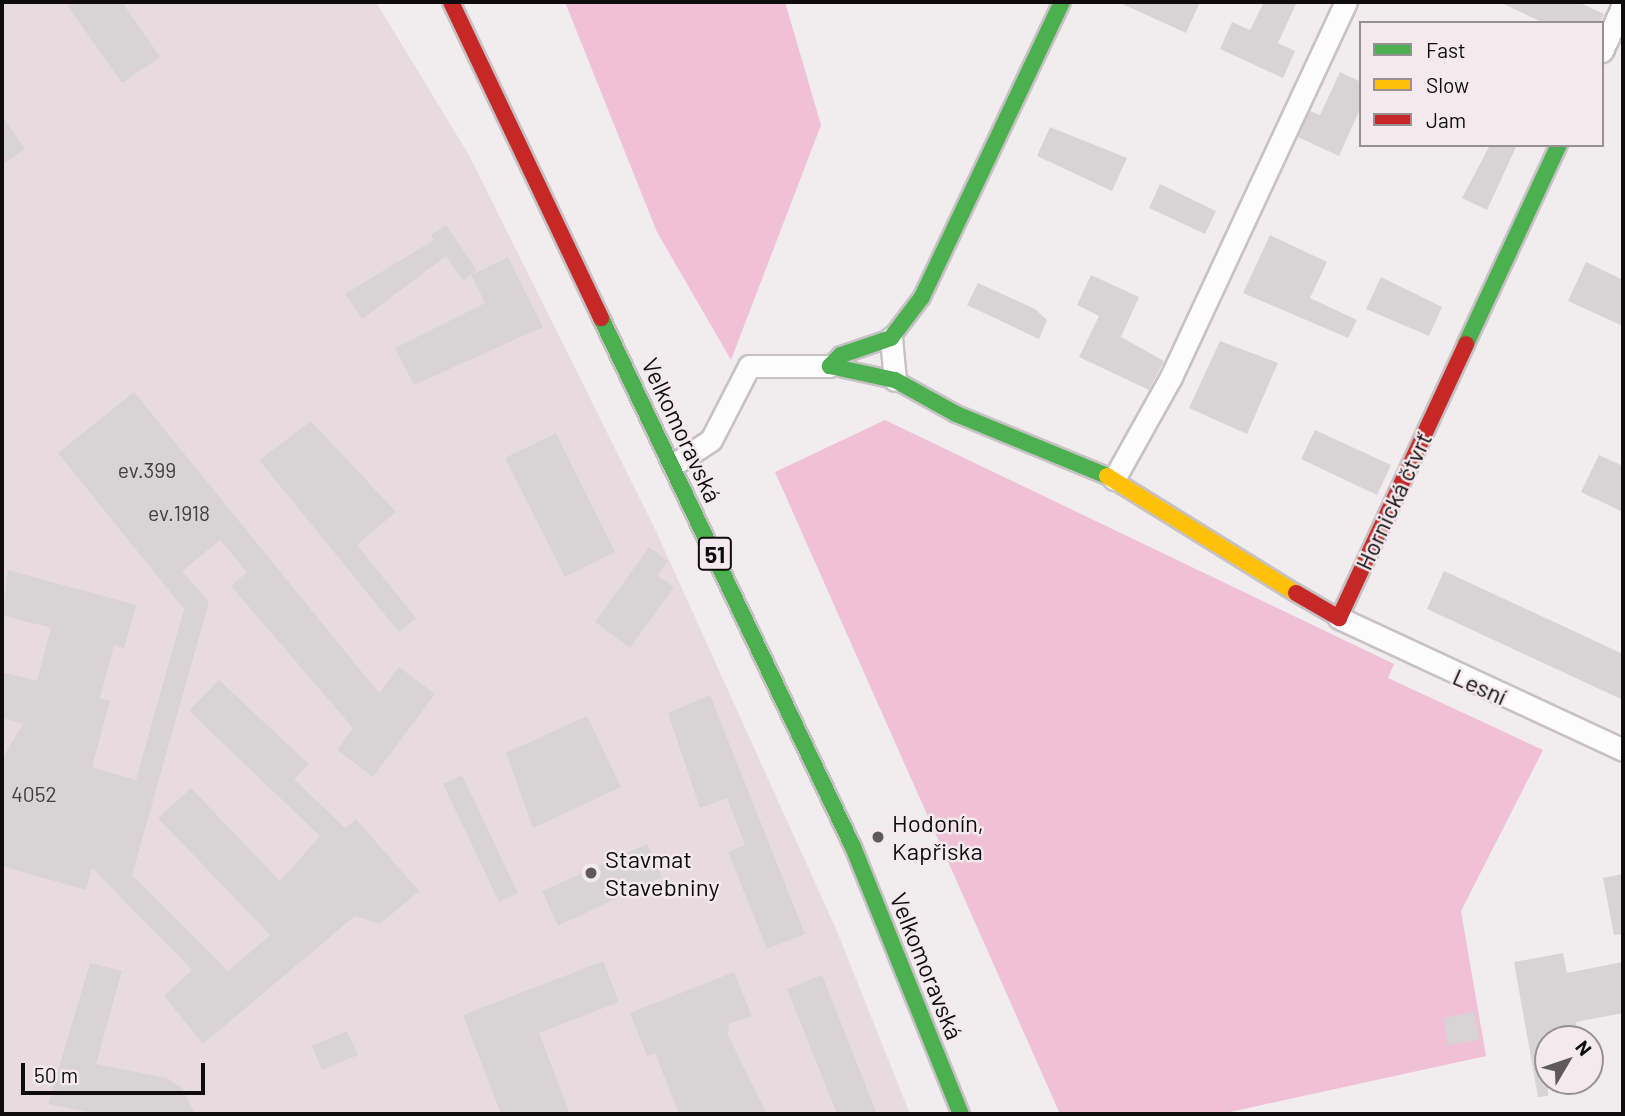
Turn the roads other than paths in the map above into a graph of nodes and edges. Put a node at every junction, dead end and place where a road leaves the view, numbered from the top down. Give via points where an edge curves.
1 (451, 2) edge
2 (1062, 2) edge
3 (1346, 2) edge
4 (1623, 5) edge
5 (1604, 47) edge
6 (1558, 147) edge
7 (891, 338) junction
8 (831, 366) junction
9 (895, 380) junction
10 (673, 465) junction
11 (1114, 479) junction
12 (1339, 618) junction
13 (1623, 750) edge
14 (961, 1114) edge

1 - 10 street, Velkomoravská / 51
2 - 7 street via 922,297
3 - 11 street via 1171,377
4 - 5 street
6 - 12 street, Hornická čtvrť
7 - 8 street via 841,355
7 - 9 street
8 - 9 street
8 - 10 street via 749,366 711,440
9 - 11 street via 956,414
10 - 14 street, Velkomoravská / 51 via 859,859
11 - 12 street
12 - 13 street, Lesní

